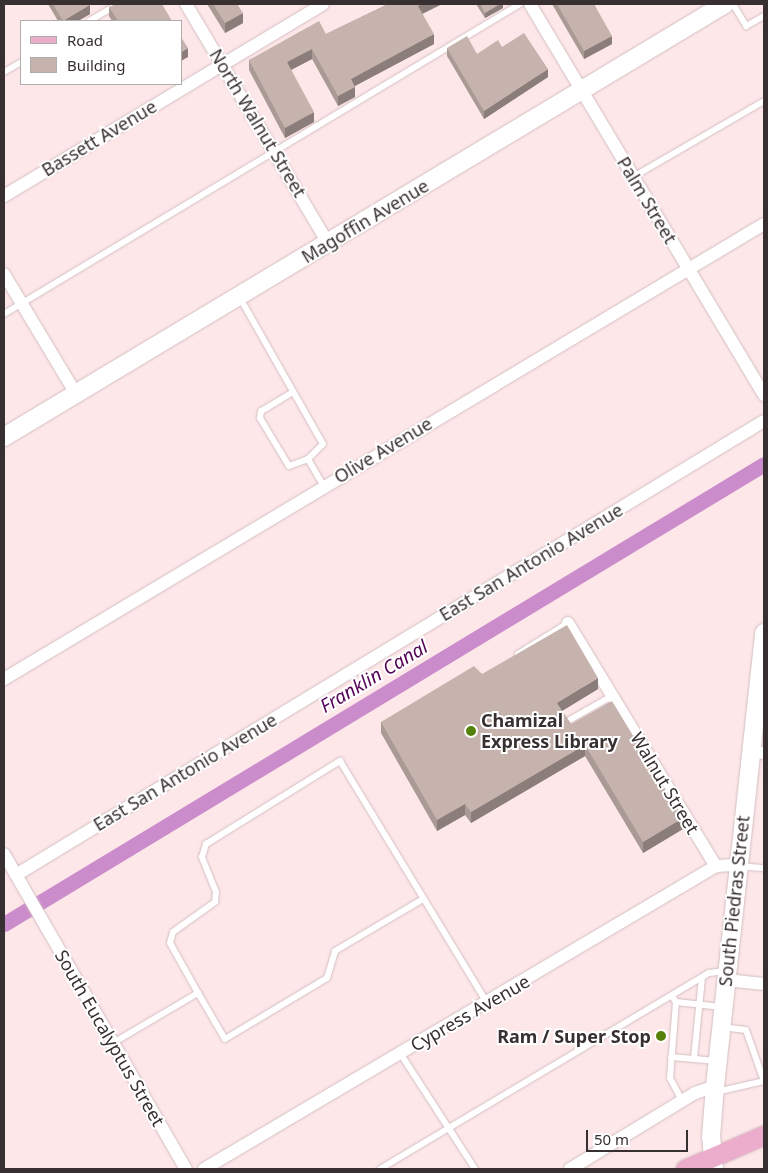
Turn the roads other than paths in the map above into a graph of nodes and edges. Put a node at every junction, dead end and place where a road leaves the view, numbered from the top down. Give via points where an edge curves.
1 (118, 4) edge
2 (186, 4) edge
3 (323, 4) edge
4 (520, 4) edge
5 (530, 4) edge
6 (725, 4) edge
7 (733, 4) edge
8 (764, 16) edge
9 (91, 20) edge
10 (20, 63) edge
11 (223, 64) junction
12 (4, 72) edge
13 (582, 92) junction
14 (764, 100) edge
15 (274, 150) junction
16 (633, 177) junction
17 (4, 196) edge
18 (764, 224) edge
19 (328, 243) junction
20 (688, 268) junction
21 (4, 274) edge
22 (239, 297) junction
23 (21, 303) junction
24 (4, 314) edge
25 (293, 392) junction
26 (76, 394) junction
27 (764, 395) edge
28 (764, 421) edge
29 (4, 438) edge
30 (308, 459) junction
31 (323, 485) junction
32 (568, 623) joint
33 (764, 634) edge
34 (512, 657) edge
35 (4, 679) edge
36 (612, 696) junction
37 (566, 722) edge
38 (757, 752) edge
39 (4, 854) edge
40 (716, 866) junction
41 (738, 866) junction
42 (764, 868) edge
43 (16, 875) junction
44 (423, 900) junction
45 (726, 976) junction
46 (702, 978) junction
47 (764, 984) edge
48 (198, 993) junction
49 (674, 999) junction
50 (487, 1003) junction
51 (699, 1004) junction
52 (723, 1007) junction
53 (721, 1027) junction
54 (112, 1044) junction
55 (400, 1053) junction
56 (671, 1057) junction
57 (694, 1058) junction
58 (718, 1061) junction
59 (762, 1067) edge
60 (764, 1081) edge
61 (715, 1089) junction
62 (682, 1101) junction
63 (449, 1128) junction
64 (764, 1135) edge
65 (713, 1163) edge
66 (186, 1169) edge
67 (204, 1169) edge
68 (380, 1169) edge
69 (475, 1169) edge
70 (570, 1169) edge
71 (685, 1169) edge

1 - 9 lane
2 - 11 street, North Walnut Street
3 - 11 street, Bassett Avenue
4 - 15 lane
5 - 13 street, Palm Street
6 - 13 street, Magoffin Avenue
7 - 8 lane via 746,26
10 - 12 lane
11 - 15 street, North Walnut Street
11 - 17 street, Bassett Avenue
13 - 16 street, Palm Street
13 - 19 street, Magoffin Avenue
14 - 16 lane
15 - 19 street, North Walnut Street
15 - 23 lane
16 - 20 street, Palm Street
18 - 20 street, Olive Avenue
19 - 22 street, Magoffin Avenue
20 - 27 street, Palm Street
20 - 31 street, Olive Avenue
21 - 23 street
22 - 25 lane
22 - 26 street, Magoffin Avenue
23 - 24 lane
23 - 26 street
25 - 30 lane via 323,444
25 - 30 lane via 259,415 289,466
26 - 29 street, Magoffin Avenue
28 - 43 street, East San Antonio Avenue
30 - 31 lane
31 - 35 street, Olive Avenue
32 - 34 lane
32 - 36 street, Walnut Street
33 - 38 street, South Piedras Street
36 - 37 lane
36 - 40 street, Walnut Street
38 - 41 street, South Piedras Street
39 - 43 street, South Eucalyptus Street
40 - 41 street
40 - 50 street, Cypress Avenue
41 - 42 lane
41 - 45 street, South Piedras Street
43 - 54 street, South Eucalyptus Street
44 - 48 lane via 335,951 327,978 225,1039
44 - 48 lane via 340,761 206,844 202,857 216,892 215,902 173,932 170,943
44 - 50 lane
45 - 46 lane
45 - 47 street
45 - 52 street, South Piedras Street
46 - 49 lane
46 - 51 lane
48 - 54 lane
49 - 51 lane
49 - 56 lane via 676,1021
49 - 63 lane
50 - 55 street, Cypress Avenue
51 - 52 lane
51 - 57 lane via 692,1040
52 - 53 street, South Piedras Street
53 - 58 street, South Piedras Street
53 - 59 lane via 746,1030
54 - 66 street, South Eucalyptus Street
55 - 63 lane
55 - 67 street, Cypress Avenue
56 - 57 lane
56 - 62 lane via 670,1078
57 - 58 lane
58 - 61 street, South Piedras Street
59 - 60 lane
60 - 61 lane
61 - 62 street
61 - 65 street, South Piedras Street
62 - 70 street
63 - 68 lane
63 - 69 lane
64 - 65 main road
65 - 71 main road

